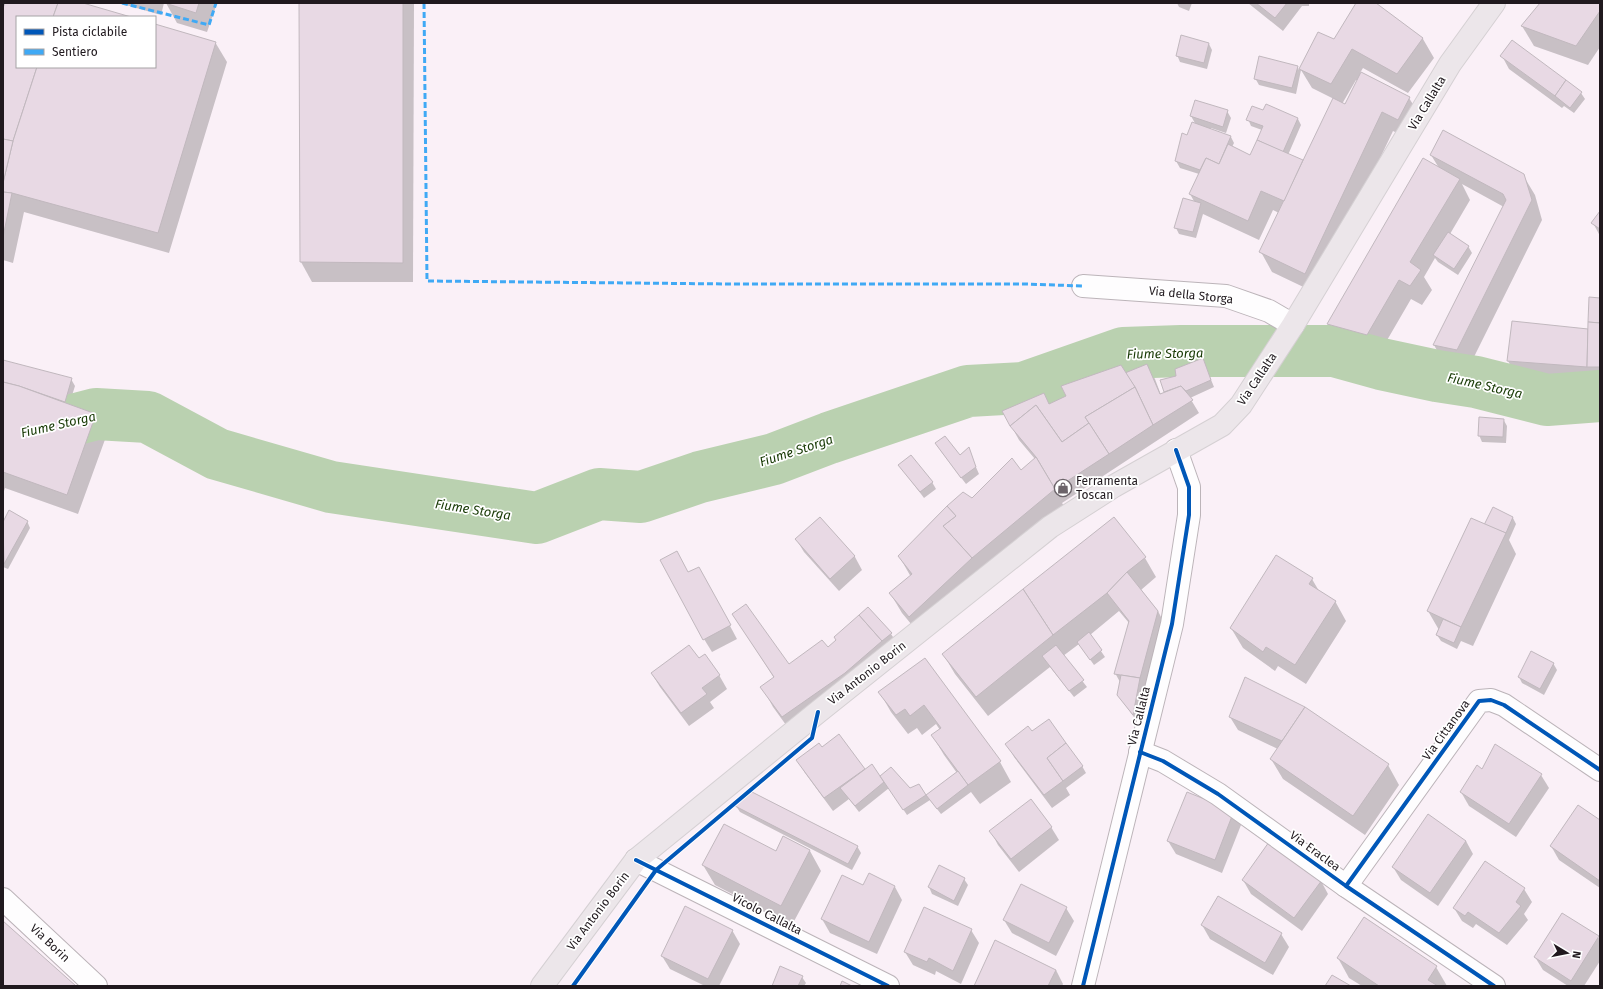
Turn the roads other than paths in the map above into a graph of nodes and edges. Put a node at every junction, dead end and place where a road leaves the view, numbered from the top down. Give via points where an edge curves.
1 (1494, 3) edge
2 (1083, 286) dead end
3 (1291, 327) junction
4 (1176, 450) junction
5 (1140, 752) junction
6 (1600, 770) edge
7 (636, 860) junction
8 (1346, 886) junction
9 (3, 899) edge
10 (96, 986) edge
11 (542, 986) edge
12 (888, 986) edge
13 (1083, 986) edge
14 (1494, 986) edge

1 - 3 main road, Via Callalta via 1450,64
2 - 3 street, Via della Storga via 1226,296 1269,311
3 - 4 main road, Via Callalta via 1241,406 1222,425
4 - 5 street, Via Callalta via 1190,487 1189,516 1172,624
4 - 7 main road, Via Antonio Borin via 1050,527
5 - 8 street, Via Eraclea via 1164,761 1218,794
5 - 13 street, Via Callalta
6 - 8 street, Via Cittanova via 1504,705 1491,700 1479,701
7 - 11 main road, Via Antonio Borin
7 - 12 street, Vicolo Callalta
8 - 14 street, Via Eraclea
9 - 10 street, Via Borin

